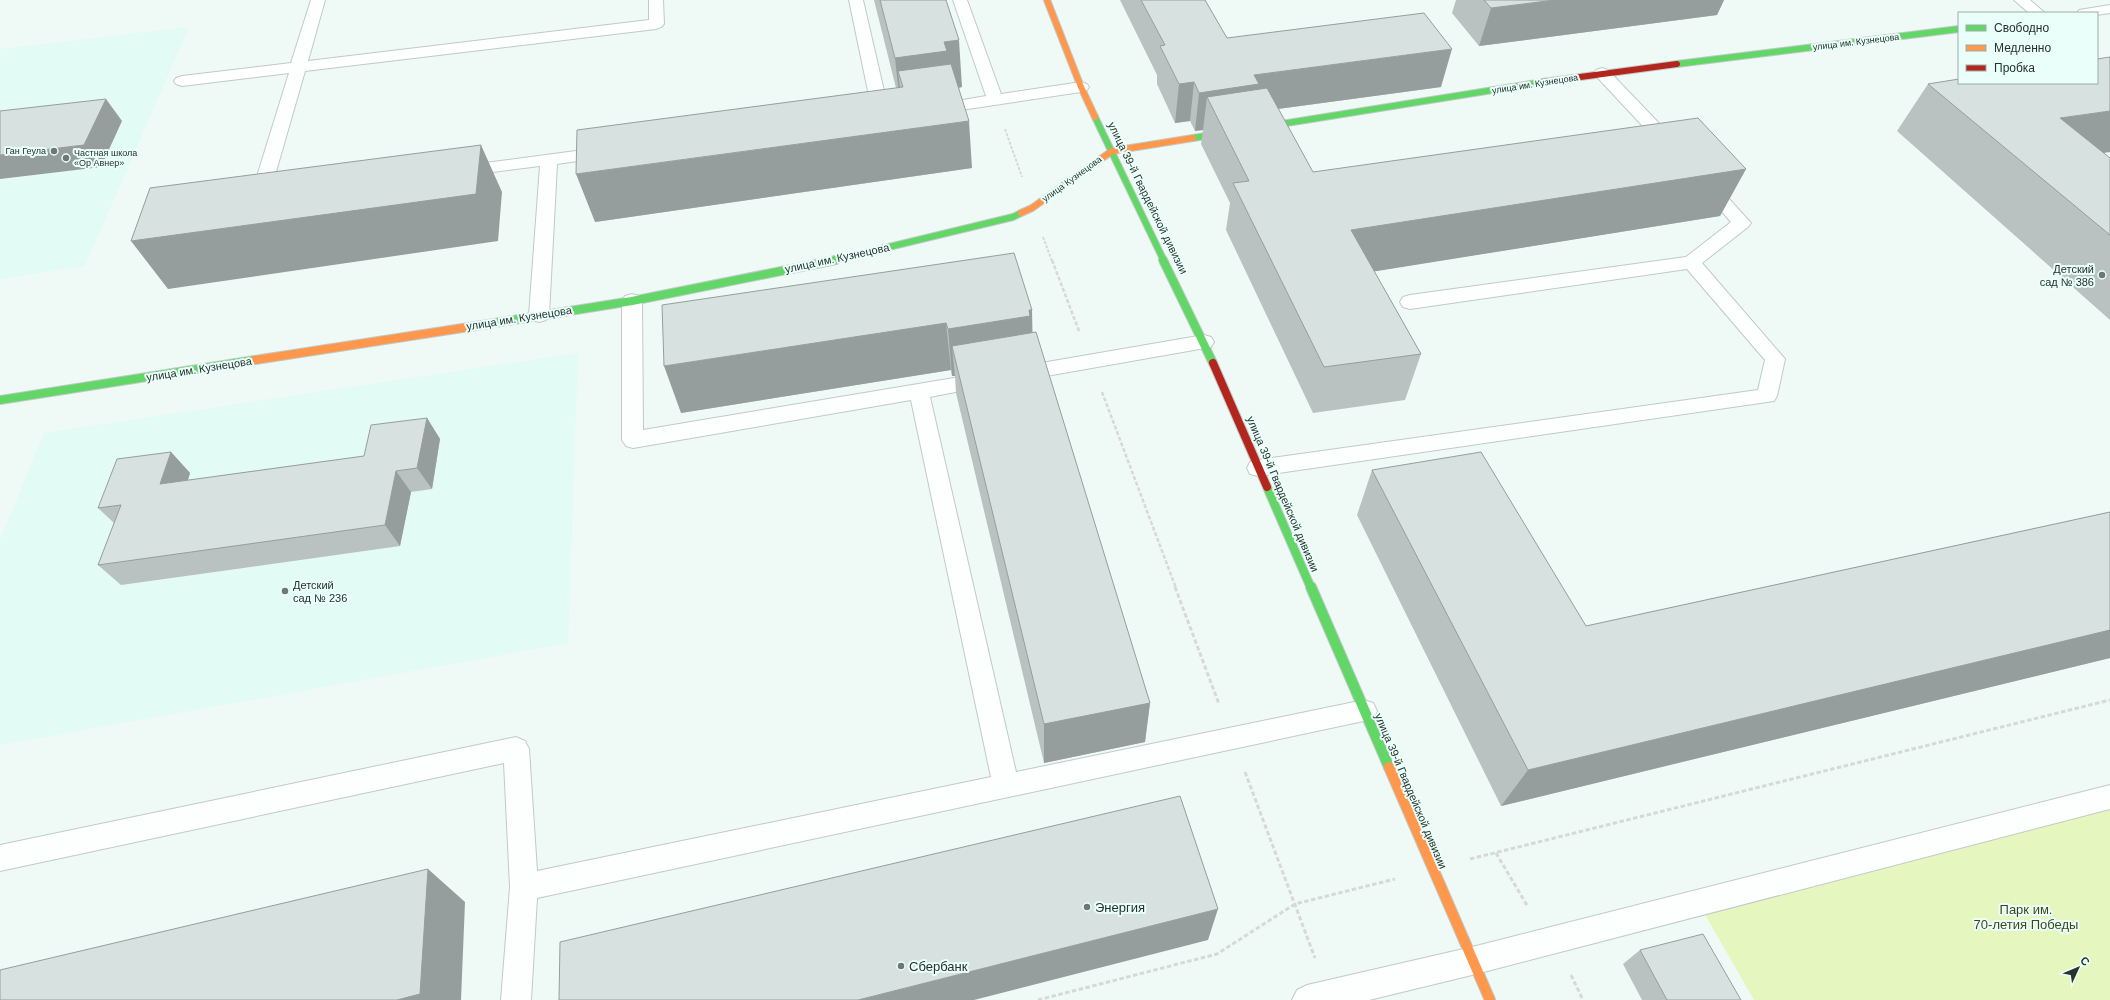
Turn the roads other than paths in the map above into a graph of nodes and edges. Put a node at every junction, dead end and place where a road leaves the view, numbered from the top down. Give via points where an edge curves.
1 (318, 0) edge
2 (656, 0) edge
3 (856, 0) edge
4 (960, 0) edge
5 (1047, 0) edge
6 (2021, 0) edge
7 (2110, 9) edge
8 (2037, 12) edge
9 (2090, 12) edge
10 (1958, 29) edge
11 (298, 66) junction
12 (1602, 73) junction
13 (182, 81) dead end
14 (1081, 87) junction
15 (876, 91) edge
16 (995, 100) junction
17 (917, 111) edge
18 (619, 150) edge
19 (1112, 150) junction
20 (549, 160) junction
21 (447, 173) edge
22 (275, 196) edge
23 (1032, 208) joint
24 (1691, 262) junction
25 (632, 301) junction
26 (1410, 302) dead end
27 (538, 315) junction
28 (1204, 342) junction
29 (919, 391) junction
30 (0, 400) edge
31 (1258, 468) junction
32 (1364, 711) junction
33 (1006, 786) junction
34 (2110, 797) edge
35 (0, 858) edge
36 (524, 887) junction
37 (1472, 961) junction
38 (1318, 997) edge
39 (516, 1000) edge
40 (1490, 1000) edge

1 - 11 street
2 - 11 street via 656,24
3 - 15 street
4 - 16 street
5 - 14 street, улица 39-й Гвардейской дивизии
6 - 8 street
7 - 9 street
10 - 12 street, улица им. Кузнецова
11 - 13 street
11 - 22 street via 259,198
12 - 19 street, улица им. Кузнецова
12 - 24 street via 1742,223
14 - 16 street
14 - 19 street, улица 39-й Гвардейской дивизии
16 - 17 street
18 - 20 street
19 - 23 street, улица Кузнецова
19 - 28 street, улица 39-й Гвардейской дивизии
20 - 21 street
20 - 27 street
23 - 25 street, улица им. Кузнецова via 1013,217 844,258
24 - 26 street
24 - 31 street via 1775,359 1767,396
25 - 27 street, улица им. Кузнецова
25 - 29 street via 633,440
27 - 30 street, улица им. Кузнецова
28 - 29 street
28 - 31 street, улица 39-й Гвардейской дивизии
29 - 33 street
31 - 32 street, улица 39-й Гвардейской дивизии
32 - 33 street
32 - 37 street, улица 39-й Гвардейской дивизии
33 - 36 street
34 - 37 street
35 - 36 street via 516,749
36 - 39 street
37 - 38 street
37 - 40 street, улица 39-й Гвардейской дивизии

